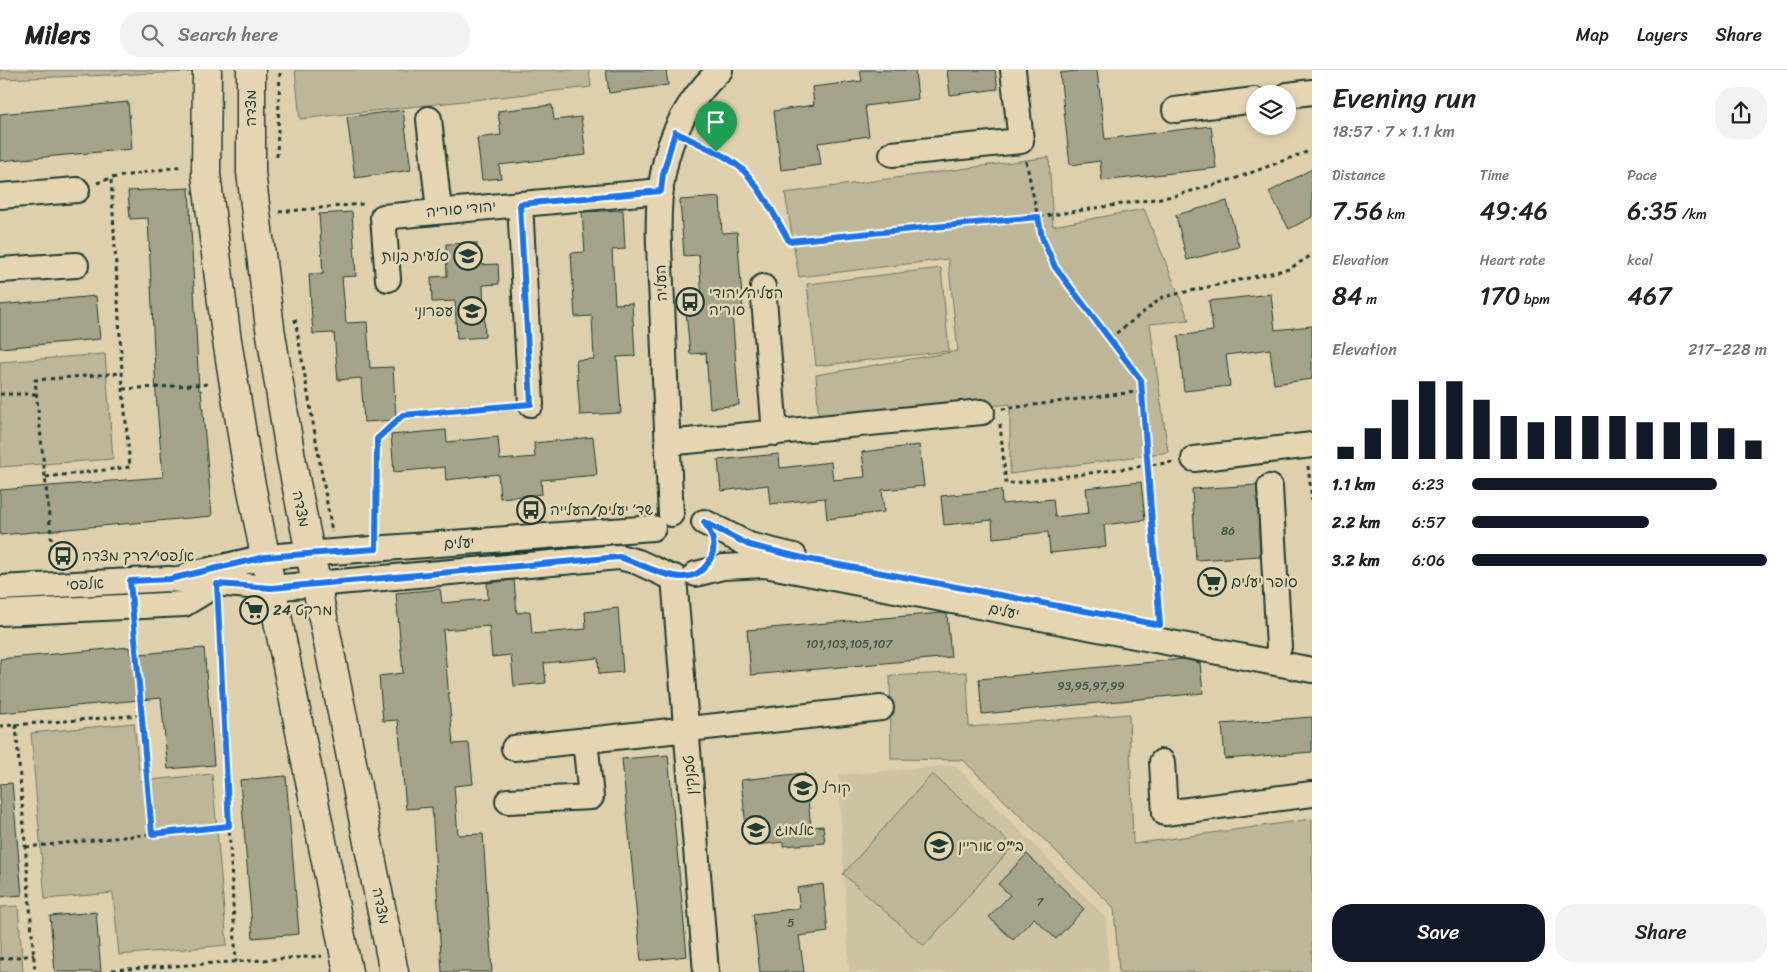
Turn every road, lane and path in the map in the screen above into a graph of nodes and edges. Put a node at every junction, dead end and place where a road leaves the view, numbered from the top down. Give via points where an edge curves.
1 (207, 70) edge
2 (251, 70) edge
3 (280, 70) edge
4 (720, 70) edge
5 (1013, 70) edge
6 (1312, 92) edge
7 (1296, 95) edge
8 (1246, 101) edge
9 (1175, 110) dead end
10 (429, 119) dead end
11 (675, 132) junction
12 (1021, 141) junction
13 (1312, 150) edge
14 (892, 154) dead end
15 (277, 160) dead end
16 (206, 162) junction
17 (111, 178) junction
18 (77, 190) joint
19 (661, 191) junction
20 (0, 196) edge
21 (276, 204) dead end
22 (520, 204) junction
23 (439, 212) junction
24 (383, 216) junction
25 (1038, 217) junction
26 (1312, 256) edge
27 (76, 265) dead end
28 (0, 270) edge
29 (388, 279) dead end
30 (763, 287) dead end
31 (293, 309) dead end
32 (1110, 338) junction
33 (122, 373) junction
34 (233, 382) junction
35 (123, 389) junction
36 (1142, 391) junction
37 (0, 394) edge
38 (37, 394) junction
39 (531, 404) joint
40 (990, 411) junction
41 (775, 433) junction
42 (667, 444) junction
43 (1308, 446) edge
44 (1194, 460) joint
45 (1148, 465) junction
46 (46, 477) junction
47 (1270, 487) dead end
48 (1312, 500) edge
49 (662, 521) junction
50 (704, 522) junction
51 (376, 549) junction
52 (323, 552) junction
53 (265, 557) junction
54 (679, 576) junction
55 (170, 579) junction
56 (217, 584) junction
57 (316, 584) junction
58 (57, 585) junction
59 (0, 588) edge
60 (271, 588) junction
61 (132, 607) junction
62 (0, 613) edge
63 (1160, 625) junction
64 (1279, 647) junction
65 (1312, 653) edge
66 (1312, 670) edge
67 (881, 708) dead end
68 (142, 715) junction
69 (16, 725) junction
70 (0, 726) edge
71 (686, 729) junction
72 (585, 740) junction
73 (514, 748) dead end
74 (1162, 762) dead end
75 (1312, 794) edge
76 (508, 801) dead end
77 (229, 826) junction
78 (152, 834) junction
79 (26, 847) junction
80 (34, 955) junction
81 (0, 959) edge
82 (236, 962) junction
83 (346, 963) edge
84 (112, 970) dead end
85 (36, 972) edge
86 (394, 972) edge
87 (706, 972) edge

1 - 16 main road
2 - 52 main road, מצדה via 251,172 291,458
3 - 15 path
4 - 11 street, העליה via 689,106
5 - 12 street
6 - 7 street
8 - 9 street
10 - 23 street
11 - 19 street, העליה
11 - 25 path via 716,152 744,171 789,241
12 - 14 street
12 - 25 path
13 - 25 path via 1234,179 1174,196
16 - 17 path
16 - 34 main road
17 - 18 path
17 - 33 path
18 - 20 street
19 - 22 street, יהודי סוריה
19 - 42 street, העליה via 659,224
21 - 24 path via 276,213 361,204
22 - 23 street, יהודי סוריה
22 - 39 street
23 - 24 street, יהודי סוריה
24 - 29 street
25 - 32 path via 1042,237 1055,267
26 - 32 path via 1288,269 1163,296
27 - 28 street
30 - 41 street
31 - 52 path
32 - 36 path via 1141,380
33 - 35 path
33 - 38 path via 36,380
34 - 35 path
34 - 53 main road
35 - 46 path via 130,467
36 - 40 path
36 - 45 path
37 - 38 path
38 - 46 path
39 - 51 path via 403,415 377,439
40 - 41 street
40 - 45 path via 1006,484
41 - 42 street
42 - 49 street, העליה
43 - 44 street
43 - 48 path
44 - 45 path
45 - 63 path
46 - 58 path
47 - 64 street
49 - 50 street via 682,512
49 - 51 street, יעלים
49 - 54 street via 648,547 650,558 656,568
50 - 54 street via 714,542 712,555 705,568
50 - 63 street, יעלים via 749,545 807,559
51 - 52 street, יעלים
52 - 53 street, יעלים
52 - 57 main road, מצדה
53 - 55 street, אלפסי
53 - 60 main road
54 - 57 street, יעלים via 619,557
54 - 66 street, יעלים via 723,567 765,565
54 - 71 street, טבנקין
55 - 56 street, אלפסי
55 - 58 street, אלפסי
56 - 60 street, אלפסי
56 - 61 street via 184,604
56 - 77 path
57 - 60 street, יעלים
57 - 86 main road, מצדה
58 - 59 street, אלפסי
60 - 83 main road
61 - 62 street
61 - 68 path
63 - 64 street, יעלים
64 - 65 street, יעלים
67 - 71 street
68 - 69 path
68 - 78 path
69 - 70 path
69 - 79 path
71 - 72 street
71 - 87 street, טבנקין
72 - 73 street
72 - 76 street via 591,796
74 - 75 street via 1165,813
77 - 78 path
77 - 82 path
78 - 79 path
79 - 80 path
80 - 81 path
80 - 85 path
82 - 83 path
82 - 84 path

